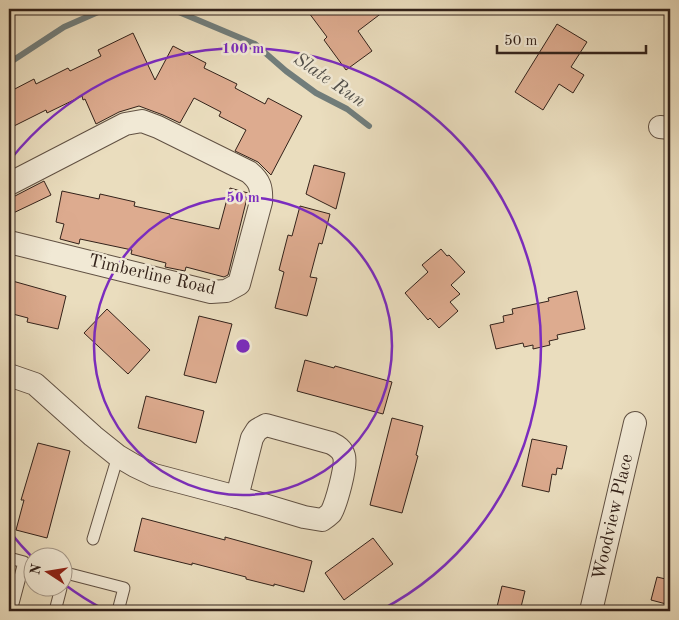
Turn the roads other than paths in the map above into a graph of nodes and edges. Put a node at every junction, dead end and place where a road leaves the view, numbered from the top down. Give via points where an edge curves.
1 (9, 184) edge
2 (9, 242) edge
3 (9, 376) edge
4 (635, 423) dead end
5 (118, 456) junction
6 (236, 497) junction
7 (93, 539) dead end
8 (9, 558) edge
9 (22, 561) edge
10 (72, 577) edge
11 (22, 580) edge
12 (58, 598) edge
13 (11, 611) edge
14 (55, 611) edge
15 (118, 611) edge
16 (591, 611) edge

1 - 2 street, Timberline Road via 125,124 142,121 250,172 262,191 239,284 226,291 211,292
3 - 5 street via 35,384
4 - 16 street, Woodview Place
5 - 6 street via 154,475
5 - 7 lane
6 - 6 street via 322,520 333,508 345,463 344,454 331,443 266,426 257,430 252,438
8 - 9 lane
10 - 15 lane via 124,588
11 - 13 lane
12 - 14 lane

